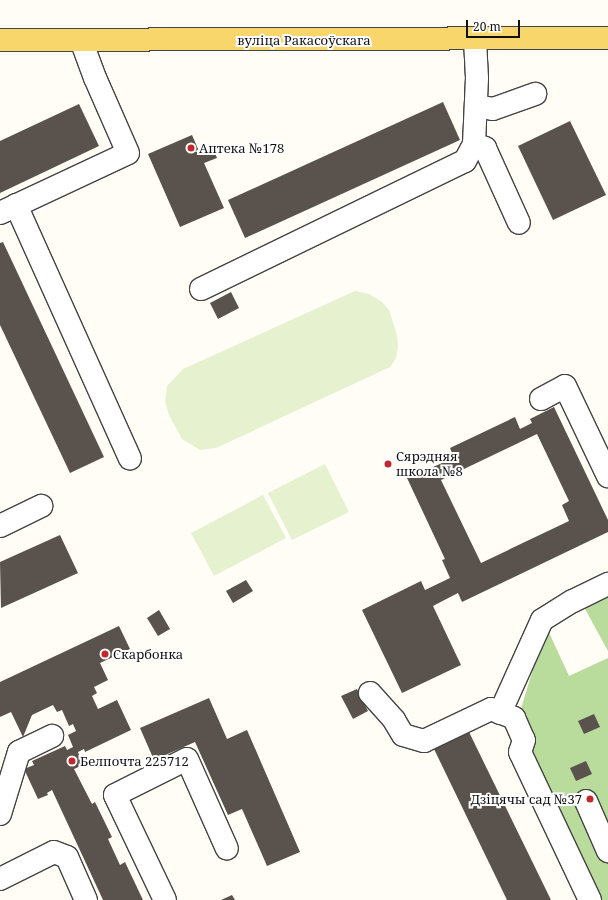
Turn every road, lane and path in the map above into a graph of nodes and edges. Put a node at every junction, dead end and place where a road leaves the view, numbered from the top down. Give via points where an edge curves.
1 (608, 38) edge
2 (475, 39) junction
3 (0, 40) edge
4 (81, 40) junction
5 (535, 94) dead end
6 (476, 106) junction
7 (474, 144) junction
8 (8, 209) edge
9 (519, 223) dead end
10 (201, 289) dead end
11 (541, 399) dead end
12 (130, 459) dead end
13 (608, 476) edge
14 (41, 506) dead end
15 (0, 526) edge
16 (608, 584) edge
17 (370, 693) dead end
18 (500, 713) junction
19 (52, 736) dead end
20 (586, 801) dead end
21 (0, 814) edge
22 (602, 822) edge
23 (227, 849) dead end
24 (608, 851) edge
25 (0, 879) edge
26 (86, 900) edge
27 (165, 900) edge
28 (590, 900) edge

1 - 2 main road, вуліца Ракасоўскага
2 - 4 main road, вуліца Ракасоўскага
2 - 6 lane
3 - 4 main road, вуліца Ракасоўскага
4 - 8 lane via 128,153
5 - 6 lane via 493,109
6 - 7 lane
7 - 9 lane via 485,148
7 - 10 lane via 465,161
8 - 12 lane
11 - 13 lane via 565,386
14 - 15 lane
16 - 18 lane via 542,620
17 - 18 lane via 394,720 402,735 424,741 491,709
18 - 28 lane via 514,718 524,740 520,752
19 - 21 lane via 19,752
20 - 22 lane
22 - 24 lane
23 - 27 lane via 187,759 115,795
25 - 26 lane via 54,852 67,857

